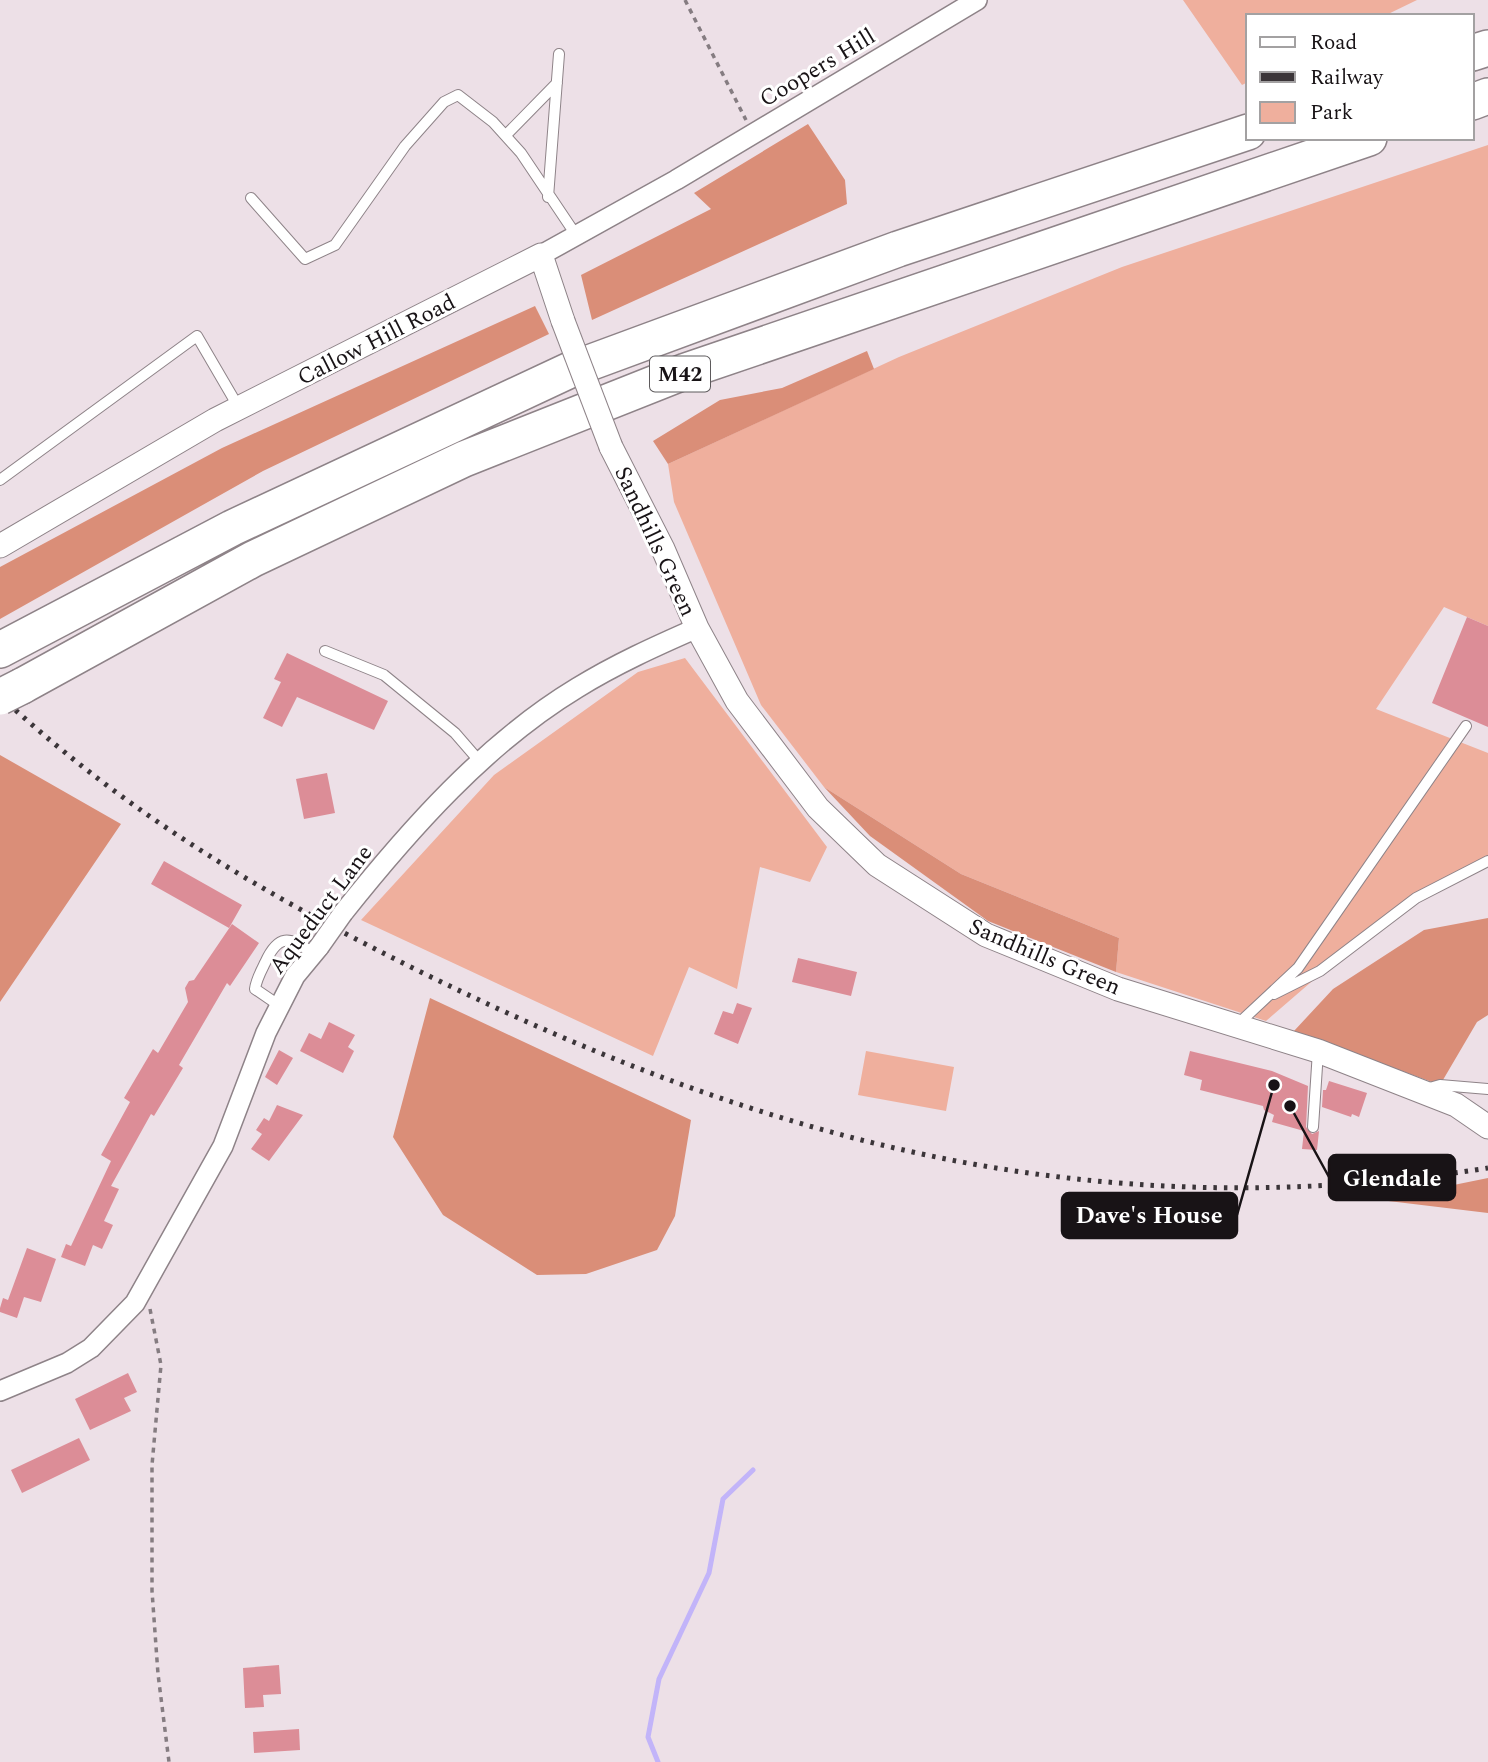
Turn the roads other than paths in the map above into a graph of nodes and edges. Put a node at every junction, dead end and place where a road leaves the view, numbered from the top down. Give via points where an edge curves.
1 (977, 0) edge
2 (559, 54) dead end
3 (557, 83) junction
4 (754, 133) joint
5 (1246, 133) edge
6 (506, 135) junction
7 (1363, 140) edge
8 (251, 198) dead end
9 (548, 198) junction
10 (576, 236) junction
11 (541, 255) junction
12 (239, 408) junction
13 (0, 480) edge
14 (0, 546) edge
15 (697, 628) junction
16 (0, 650) edge
17 (325, 651) dead end
18 (11, 691) edge
19 (1466, 726) dead end
20 (481, 763) junction
21 (1488, 861) edge
22 (316, 950) junction
23 (1264, 1000) junction
24 (280, 1006) junction
25 (1238, 1025) junction
26 (1318, 1051) junction
27 (1488, 1089) edge
28 (1420, 1090) junction
29 (1312, 1127) dead end
30 (1488, 1127) edge
31 (0, 1391) edge

1 - 4 street, Coopers Hill
2 - 3 lane
3 - 6 lane
3 - 9 lane
4 - 10 street, Callow Hill Road
5 - 16 highway, M42 via 898,249 570,370 232,528
6 - 8 lane via 458,95 444,102 405,146 335,245 305,259
6 - 9 lane
7 - 18 highway, M42 via 686,371 464,459 253,559
9 - 10 lane
10 - 11 street, Callow Hill Road
11 - 12 street, Callow Hill Road
11 - 15 street, Sandhills Green, bridge via 611,447
12 - 13 lane via 197,336
12 - 14 street, Callow Hill Road
15 - 20 street, Aqueduct Lane via 575,689
15 - 25 street, Sandhills Green via 737,701 774,752 818,808 877,865 986,935 1118,989
17 - 20 lane via 384,675 455,733
19 - 23 lane via 1298,968
20 - 22 street, Aqueduct Lane, bridge via 410,834
21 - 23 lane via 1416,898 1320,971
22 - 24 street, Aqueduct Lane via 295,976
22 - 24 lane via 288,939 272,947 255,989
23 - 25 lane
24 - 31 street, Aqueduct Lane via 223,1146 135,1303 91,1348
25 - 26 street, Sandhills Green
26 - 28 street, Sandhills Green
26 - 29 lane
27 - 28 lane via 1440,1085
28 - 30 street, Sandhills Green via 1456,1105

